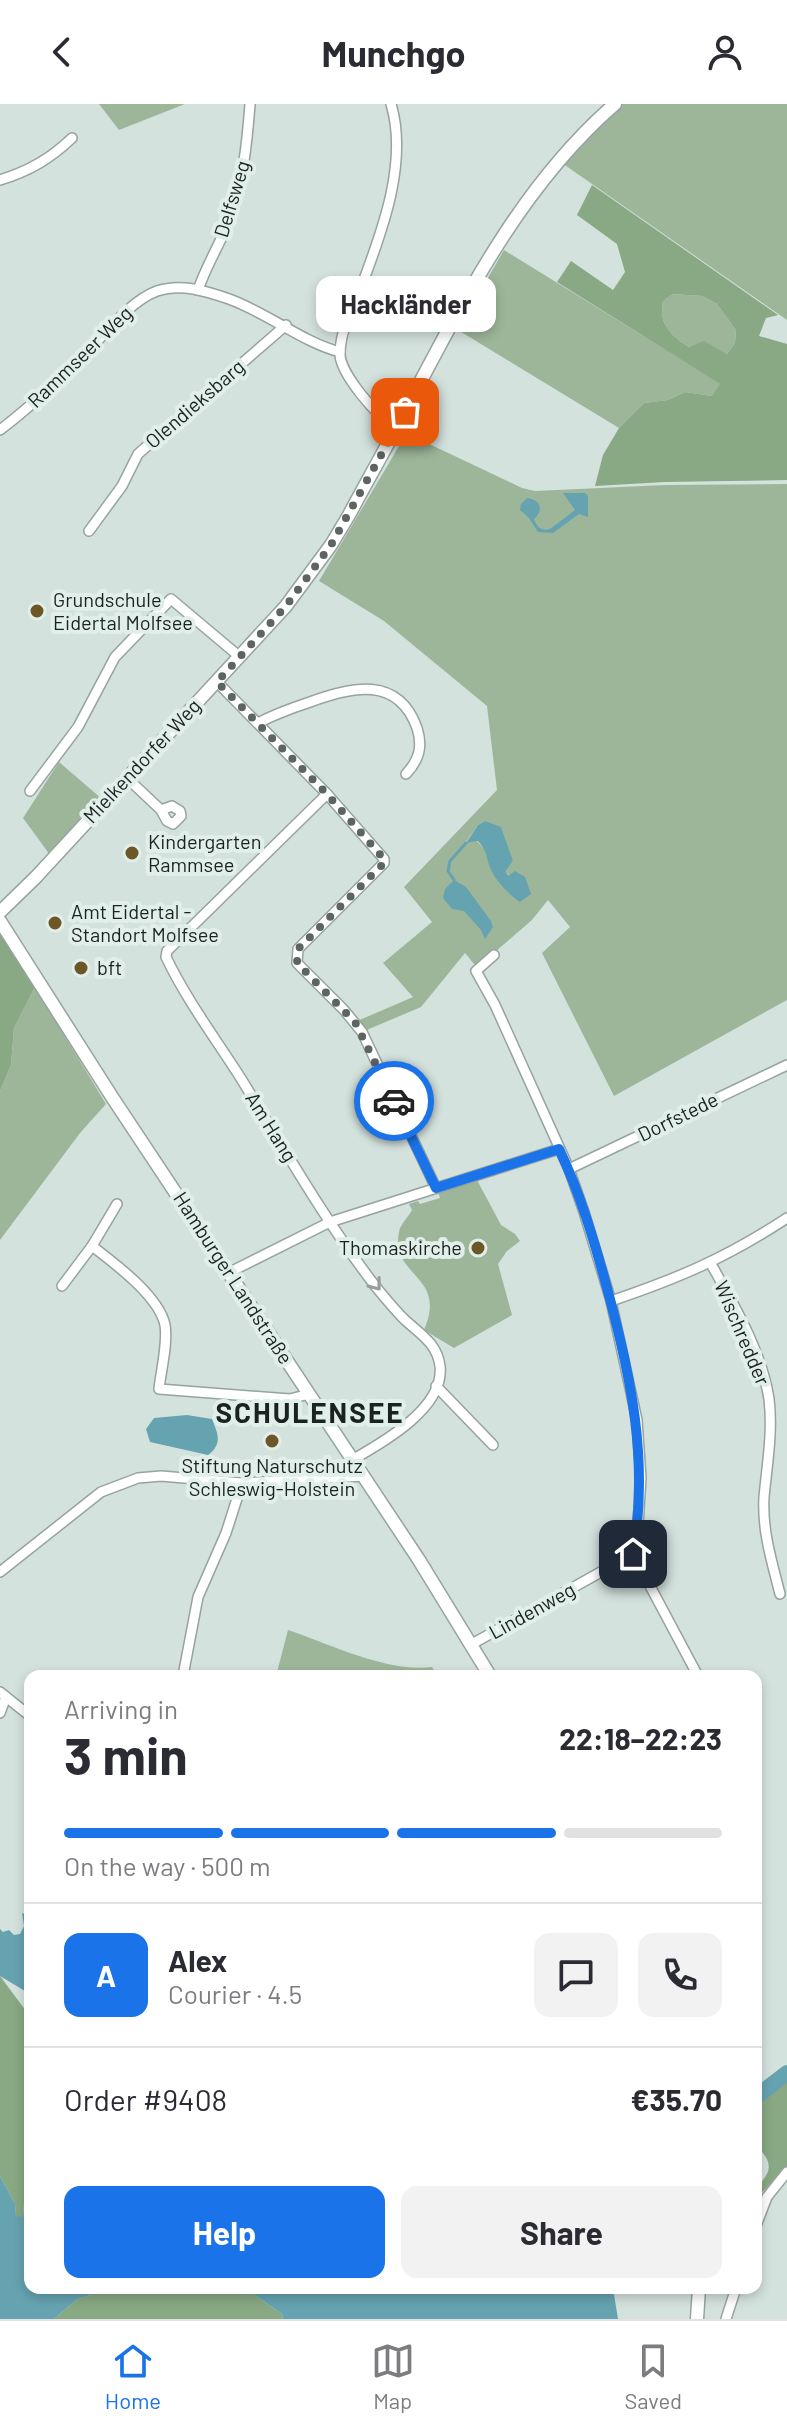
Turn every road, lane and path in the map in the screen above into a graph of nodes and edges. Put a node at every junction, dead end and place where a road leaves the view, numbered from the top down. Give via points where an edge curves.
1 (250, 104) edge
2 (391, 104) edge
3 (615, 104) edge
4 (72, 138) dead end
5 (0, 180) edge
6 (198, 290) junction
7 (286, 325) junction
8 (340, 352) junction
9 (396, 428) junction
10 (0, 430) edge
11 (89, 531) dead end
12 (240, 657) junction
13 (217, 682) junction
14 (258, 723) junction
15 (406, 774) dead end
16 (127, 778) junction
17 (30, 791) dead end
18 (327, 794) junction
19 (161, 810) dead end
20 (0, 912) edge
21 (0, 921) edge
22 (494, 955) dead end
23 (787, 1065) edge
24 (559, 1149) junction
25 (569, 1169) junction
26 (436, 1188) junction
27 (117, 1204) dead end
28 (787, 1218) edge
29 (330, 1222) junction
30 (92, 1246) junction
31 (711, 1264) junction
32 (230, 1272) junction
33 (62, 1286) dead end
34 (611, 1301) junction
35 (436, 1386) junction
36 (309, 1394) junction
37 (493, 1445) dead end
38 (352, 1460) junction
39 (364, 1476) junction
40 (242, 1483) junction
41 (633, 1554) junction
42 (0, 1572) edge
43 (780, 1594) dead end
44 (472, 1644) junction
45 (184, 1670) edge
46 (487, 1670) edge
47 (695, 1670) edge
48 (3, 1694) edge
49 (24, 1711) edge
50 (0, 1713) edge
51 (787, 2172) edge
52 (762, 2210) edge
53 (699, 2294) edge
54 (734, 2294) edge
55 (697, 2319) edge
56 (726, 2319) edge

1 - 6 street, Delfsweg via 239,187
2 - 8 street via 394,172
3 - 9 street, Mielkendorfer Weg via 559,161 496,245
4 - 5 street via 50,159
6 - 7 street, Rammseer Weg
6 - 10 street, Rammseer Weg via 172,288 143,298
7 - 8 street, Rammseer Weg via 320,347
7 - 11 street, Olendieksbarg via 138,454
8 - 9 street via 354,384
9 - 12 street, Mielkendorfer Weg via 331,545
12 - 13 street, Mielkendorfer Weg
12 - 17 street via 171,599 115,657 78,727
13 - 14 street
13 - 16 street, Mielkendorfer Weg
14 - 15 street via 353,688 381,692 402,705 416,728 419,753
14 - 18 street
16 - 19 street
16 - 20 street, Mielkendorfer Weg
18 - 26 street via 384,863 298,949 297,963 362,1032
18 - 29 street, Am Hang via 166,957
21 - 32 street, Hamburger Landstraße
22 - 24 street via 476,971
23 - 25 street, Dorfstede
24 - 25 street
24 - 26 street
25 - 34 street
26 - 29 street
27 - 30 street
28 - 31 street
29 - 32 street
29 -> 35 street, Am Hang via 378,1289 435,1350 440,1369
30 - 33 street
30 - 36 street via 160,1313 165,1326 159,1389 290,1399
31 - 34 street
31 - 43 street, Wischredder via 745,1330 769,1399 765,1532
32 - 36 street, Hamburger Landstraße
34 - 41 street via 637,1420 641,1478
35 - 37 street
35 - 38 street via 413,1420
36 - 38 street, Hamburger Landstraße
38 - 39 street, Hamburger Landstraße
39 - 40 street
39 - 44 street, Hamburger Landstraße
40 - 42 street via 161,1476 119,1483
40 - 45 street via 198,1597
41 - 44 street, Lindenweg
41 - 47 street
44 - 46 street, Hamburger Landstraße
48 - 49 street
48 - 50 street
51 - 52 street
53 - 55 street
54 - 56 street

